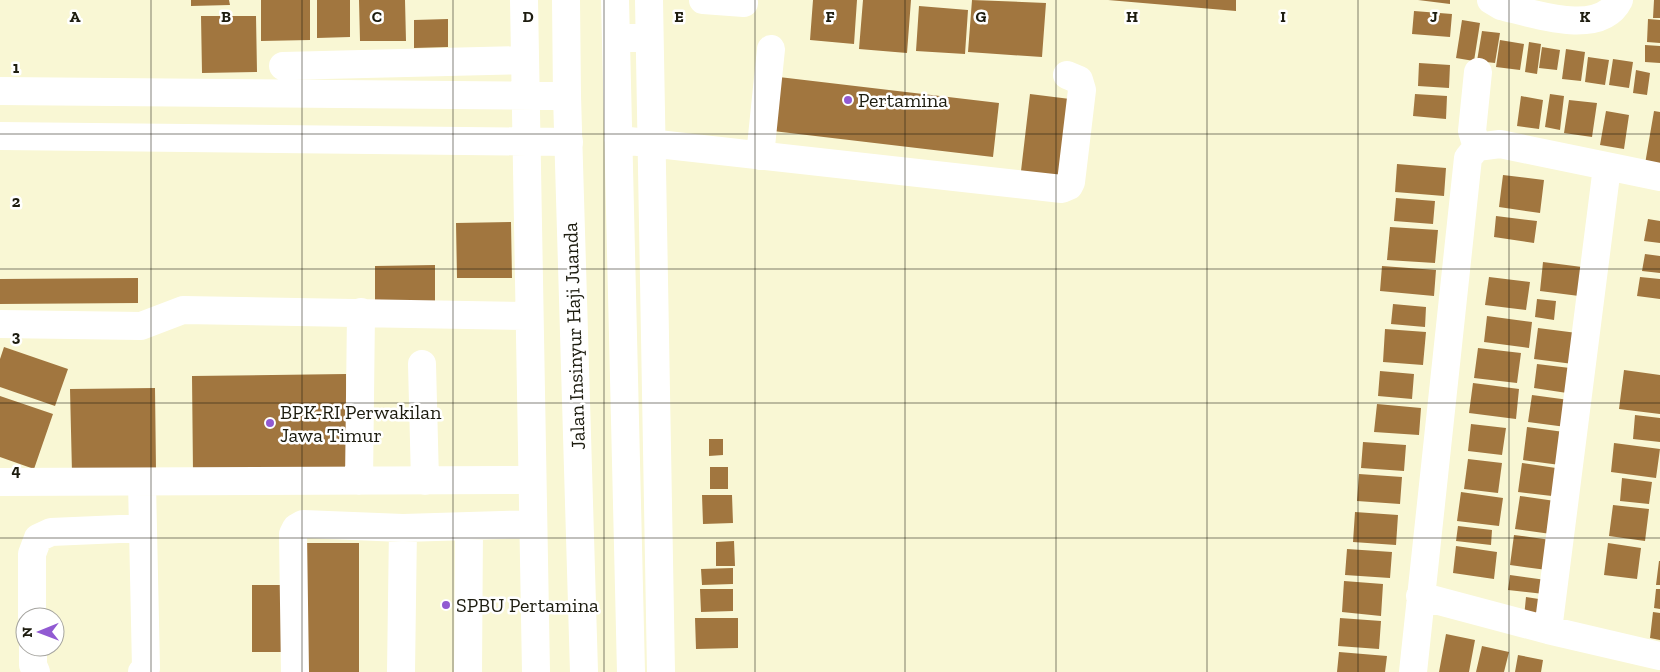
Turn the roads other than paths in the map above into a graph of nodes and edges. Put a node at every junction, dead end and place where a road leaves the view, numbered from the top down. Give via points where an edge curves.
1 (524, 0) edge
2 (566, 0) edge
3 (615, 0) edge
4 (648, 0) edge
5 (703, 0) edge
6 (1491, 0) edge
7 (1619, 0) edge
8 (744, 3) dead end
9 (616, 38) junction
10 (648, 38) junction
11 (771, 49) dead end
12 (525, 60) junction
13 (283, 66) dead end
14 (1478, 72) dead end
15 (1067, 75) dead end
16 (0, 90) edge
17 (526, 96) junction
18 (567, 96) junction
19 (0, 136) edge
20 (618, 140) junction
21 (526, 142) junction
22 (569, 142) junction
23 (649, 143) junction
24 (1477, 146) junction
25 (760, 156) junction
26 (1607, 167) junction
27 (1660, 177) edge
28 (361, 312) junction
29 (528, 316) junction
30 (0, 324) edge
31 (422, 364) dead end
32 (531, 480) junction
33 (359, 481) junction
34 (425, 481) junction
35 (0, 482) edge
36 (142, 482) junction
37 (533, 524) junction
38 (469, 527) junction
39 (143, 528) junction
40 (403, 528) junction
41 (1420, 596) junction
42 (32, 607) edge
43 (1548, 630) junction
44 (1660, 656) edge
45 (33, 657) edge
46 (36, 672) edge
47 (142, 672) edge
48 (295, 672) edge
49 (402, 672) edge
50 (468, 672) edge
51 (536, 672) edge
52 (584, 672) edge
53 (631, 672) edge
54 (661, 672) edge
55 (1413, 672) edge

1 - 12 main road
2 - 18 main road, Jalan Insinyur Haji Juanda
3 - 9 main road
4 - 10 main road
5 - 8 main road
6 - 7 main road via 1501,6 1571,21 1598,18 1615,8
9 - 10 main road
9 - 20 main road
10 - 23 main road
11 - 25 main road
12 - 13 main road
12 - 17 main road
14 - 24 main road via 1472,131
15 - 25 main road via 1079,80 1082,90 1071,182 1066,188
16 - 17 main road
17 - 18 main road
17 - 21 main road
18 - 22 main road, Jalan Insinyur Haji Juanda
19 - 21 main road
20 - 23 main road
20 - 53 main road
21 - 22 main road
21 - 29 main road
22 - 52 main road, Jalan Insinyur Haji Juanda
23 - 25 main road
23 - 54 main road
24 - 26 main road via 1500,144
24 - 41 main road via 1468,158 1466,169
26 - 27 main road
26 - 43 main road
28 - 29 main road
28 - 30 main road via 183,310 141,326
28 - 33 main road
29 - 32 main road
31 - 34 main road
32 - 34 main road
32 - 37 main road
33 - 34 main road
33 - 36 main road
35 - 36 main road
36 - 39 main road
37 - 38 main road
37 - 51 main road
38 - 40 main road
38 - 50 main road
39 - 42 main road via 51,532 38,538 32,554
39 - 47 main road via 146,668
40 - 48 main road via 302,524 296,528 293,534
40 - 49 main road
41 - 43 main road
41 - 55 main road
43 - 44 main road
45 - 46 main road

